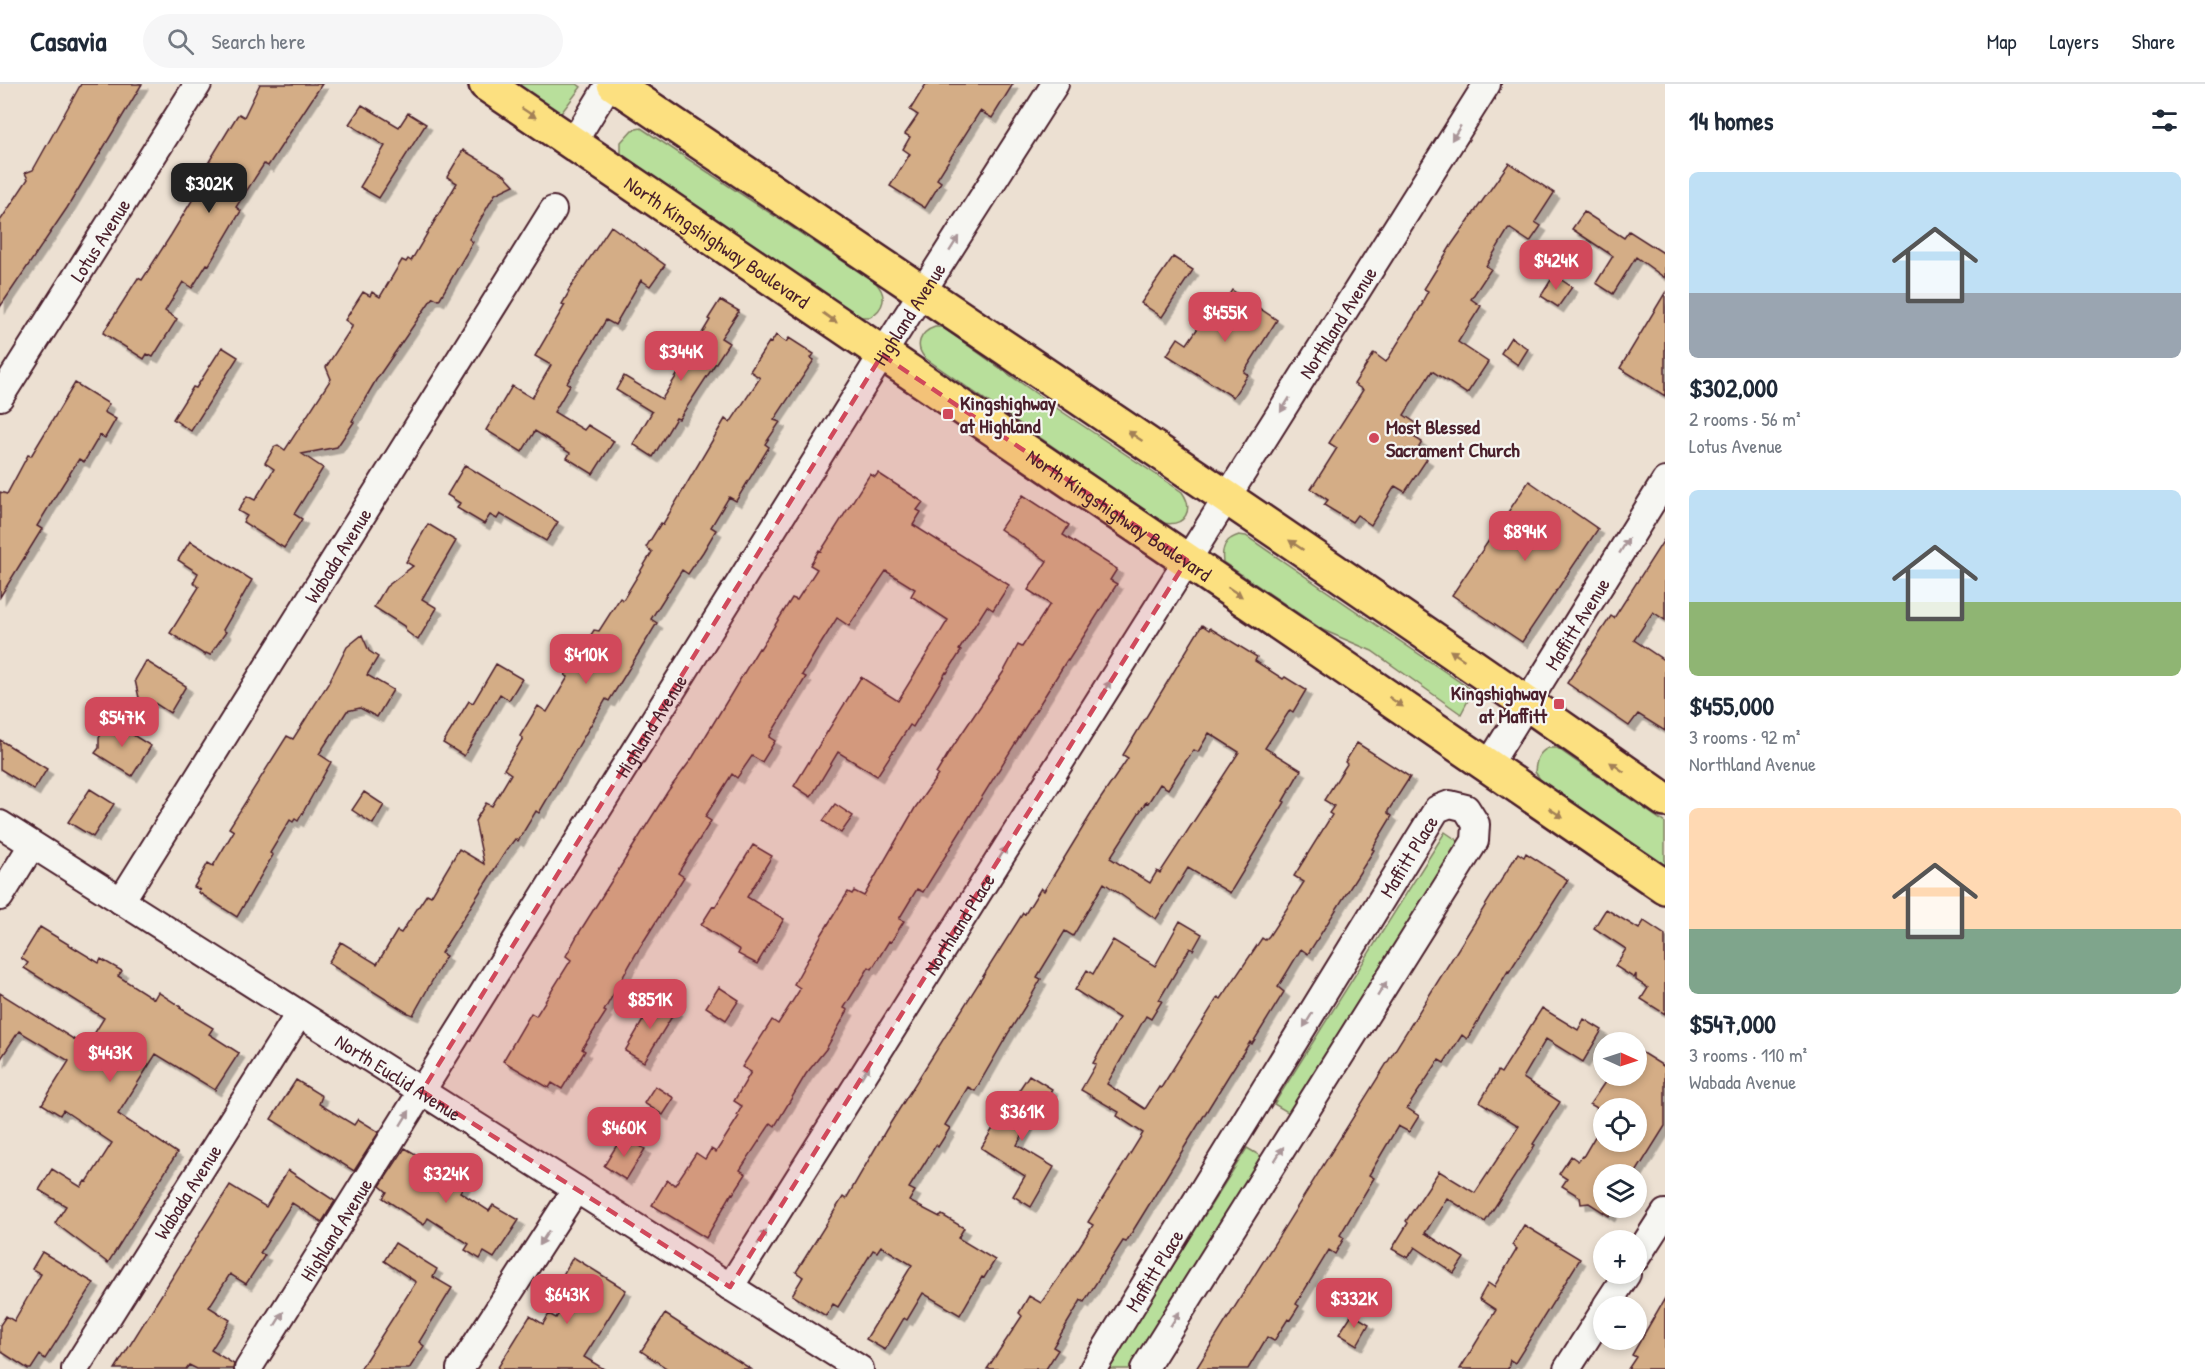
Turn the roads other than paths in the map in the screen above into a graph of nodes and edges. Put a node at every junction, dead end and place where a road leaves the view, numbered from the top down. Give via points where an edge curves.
1 (198, 84) edge
2 (486, 84) edge
3 (609, 84) edge
4 (614, 84) edge
5 (1055, 84) edge
6 (1487, 84) edge
7 (573, 143) junction
8 (553, 210) dead end
9 (922, 293) junction
10 (882, 355) junction
11 (0, 397) edge
12 (1665, 481) edge
13 (1226, 497) junction
14 (1187, 560) junction
15 (1527, 703) junction
16 (1488, 766) junction
17 (1665, 800) edge
18 (0, 824) edge
19 (32, 845) junction
20 (1665, 887) edge
21 (0, 897) edge
22 (121, 901) junction
23 (299, 1014) junction
24 (422, 1091) junction
25 (576, 1189) junction
26 (1665, 1213) edge
27 (1647, 1241) edge
28 (730, 1287) junction
29 (1593, 1328) edge
30 (828, 1361) edge
31 (75, 1369) edge
32 (248, 1369) edge
33 (460, 1369) edge
34 (860, 1369) edge
35 (1093, 1369) edge
36 (1144, 1369) edge
37 (1567, 1369) edge

1 - 11 street, Lotus Avenue
2 -> 7 main road, North Kingshighway Boulevard
3 - 7 street
4 - 9 main road
9 -> 5 street, Highland Avenue
6 -> 13 street, Northland Avenue
7 -> 10 main road, North Kingshighway Boulevard
8 - 22 street, Wabada Avenue
9 - 10 street, Highland Avenue
13 -> 9 main road
10 - 14 main road, North Kingshighway Boulevard
10 - 24 street, Highland Avenue
15 -> 12 street, Maffitt Avenue
13 - 14 street, Northland Avenue
15 -> 13 main road
14 -> 16 main road, North Kingshighway Boulevard
28 -> 14 street, Northland Place
15 - 16 street, Maffitt Avenue
17 -> 15 main road
16 -> 20 main road, North Kingshighway Boulevard
18 - 19 street, North Euclid Avenue
19 - 21 street
19 - 22 street, North Euclid Avenue
22 - 23 street, North Euclid Avenue
23 - 24 street, North Euclid Avenue
23 - 31 street, Wabada Avenue
24 - 25 street, North Euclid Avenue
32 -> 24 street, Highland Avenue
25 - 28 street, North Euclid Avenue
25 -> 33 street
26 - 27 street
28 - 30 street, North Euclid Avenue
29 - 37 street
30 - 34 street, North Euclid Avenue
36 -> 35 street, Maffitt Place via 1475,841 1476,824 1466,808 1450,804 1437,809

